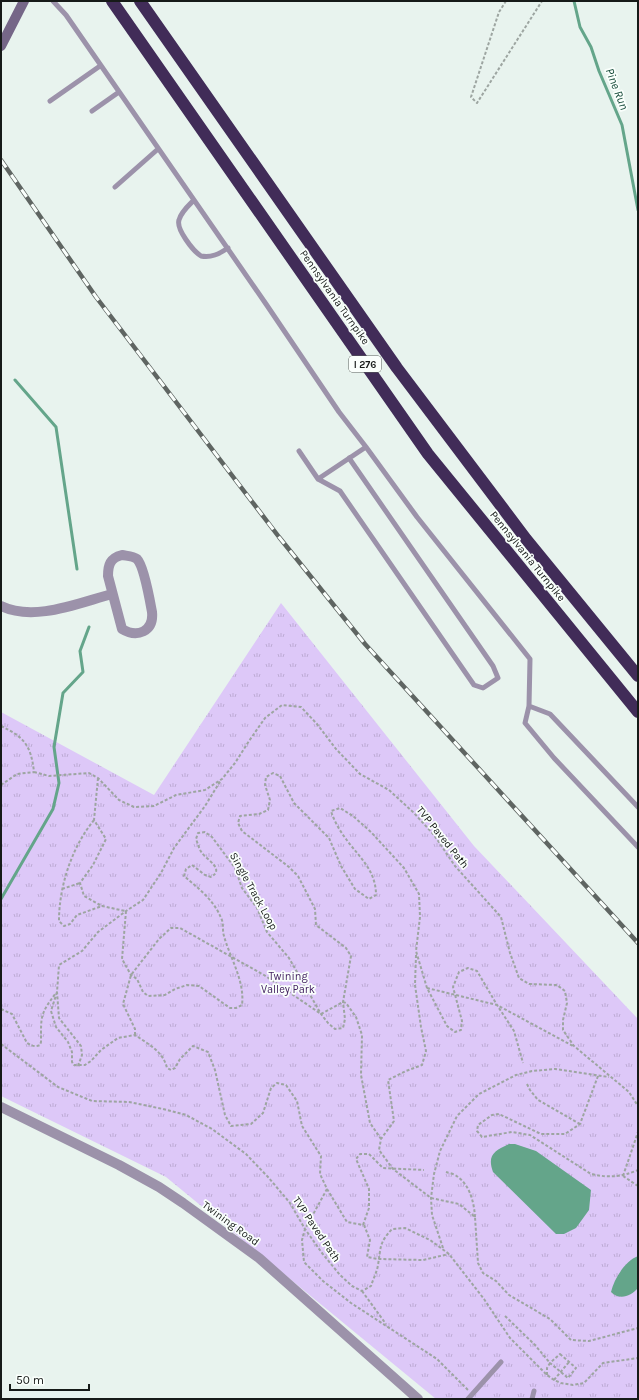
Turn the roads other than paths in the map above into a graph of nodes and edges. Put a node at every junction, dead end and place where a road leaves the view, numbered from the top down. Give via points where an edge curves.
1 (24, 1) edge
2 (53, 1) edge
3 (112, 1) edge
4 (140, 1) edge
5 (1, 46) edge
6 (100, 66) junction
7 (119, 92) junction
8 (50, 101) dead end
9 (92, 110) dead end
10 (158, 149) junction
11 (115, 187) dead end
12 (194, 200) junction
13 (228, 248) junction
14 (366, 447) junction
15 (299, 451) dead end
16 (349, 458) junction
17 (318, 479) junction
18 (112, 594) junction
19 (1, 606) edge
20 (638, 676) edge
21 (529, 706) junction
22 (638, 712) edge
23 (638, 807) edge
24 (638, 847) edge
25 (1, 1107) edge
26 (501, 1362) dead end
27 (534, 1390) dead end
28 (470, 1397) edge
29 (418, 1399) edge
30 (532, 1399) edge

1 - 5 main road
2 - 6 lane via 66,15
3 - 22 highway, Pennsylvania Turnpike / I 276 via 428,454
4 - 20 highway, Pennsylvania Turnpike / I 276 via 398,368 526,539
6 - 7 lane
6 - 8 lane
7 - 9 lane
7 - 10 lane
10 - 11 lane
10 - 12 lane
12 - 13 lane
12 - 13 lane via 179,219 178,225 196,253 205,257 218,255
13 - 14 lane via 339,412
14 - 16 lane
14 - 21 lane via 417,517 530,659
15 - 17 lane
16 - 17 lane
16 - 17 lane via 493,666 498,678 483,688 474,685 340,491
18 - 18 street via 122,630 136,634 150,627 153,620 152,612 141,565 136,558 115,557 111,562 108,569
18 - 19 street via 44,612 24,612
21 - 23 lane via 550,714
21 - 24 lane via 525,723 554,758
25 - 29 street, Twining Road via 132,1172 195,1211 259,1258
26 - 28 lane
27 - 30 lane

